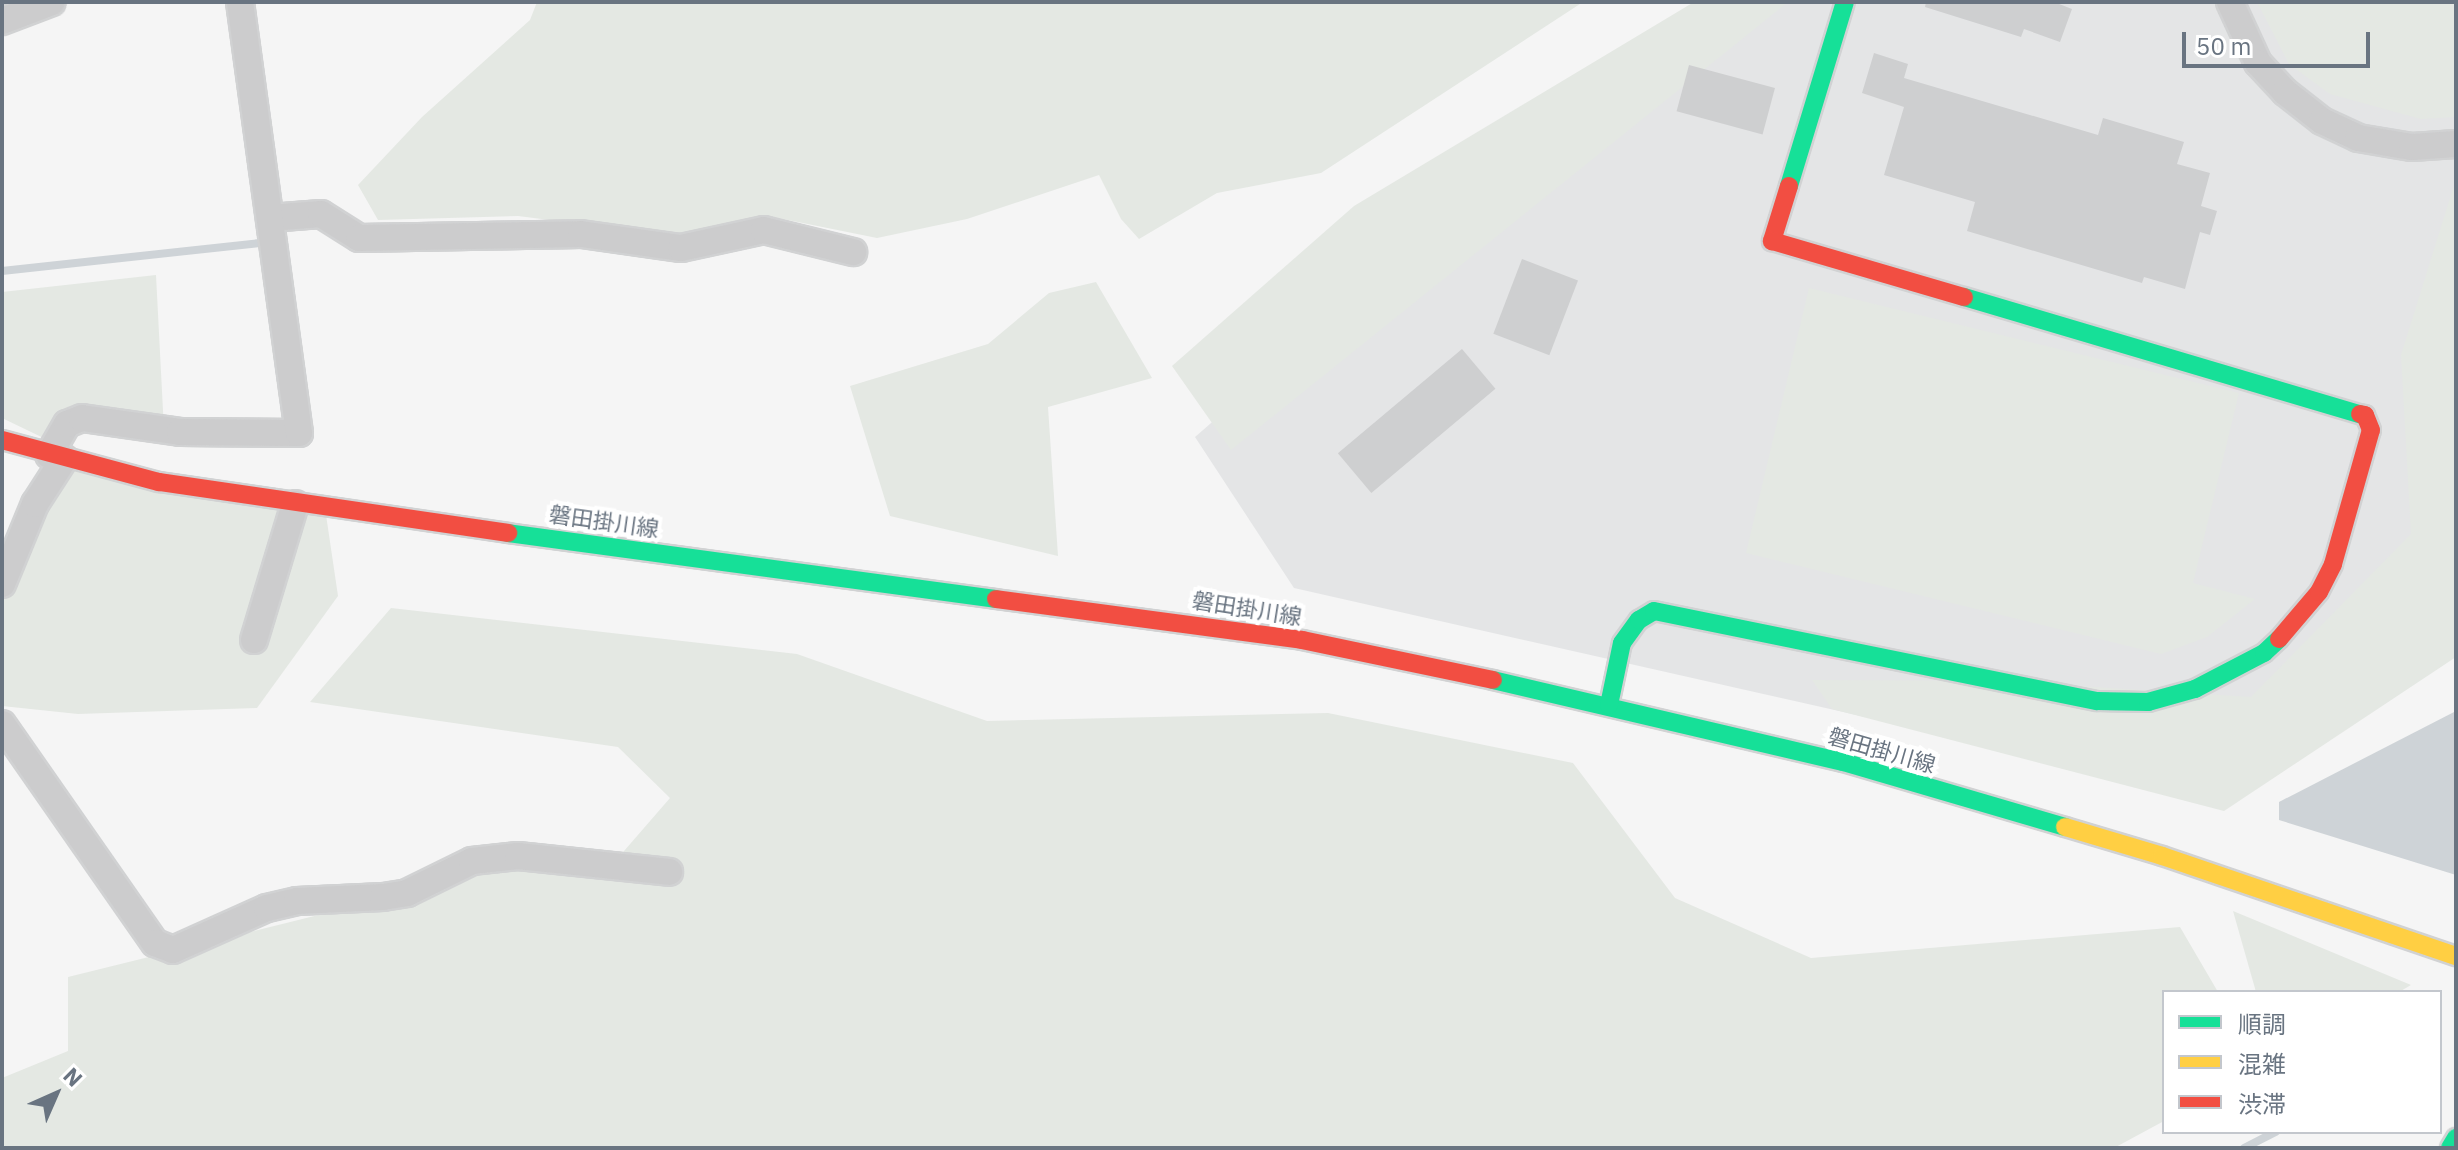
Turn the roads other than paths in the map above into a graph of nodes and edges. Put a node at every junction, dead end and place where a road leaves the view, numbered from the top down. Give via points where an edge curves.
1 (52, 2) edge
2 (240, 2) edge
3 (1845, 2) edge
4 (2230, 2) edge
5 (2, 21) edge
6 (2456, 144) edge
7 (270, 218) junction
8 (853, 252) dead end
9 (2, 440) edge
10 (56, 457) junction
11 (295, 504) junction
12 (2, 584) edge
13 (254, 640) dead end
14 (1609, 705) junction
15 (2, 724) edge
16 (669, 872) dead end
17 (2456, 956) edge
18 (2456, 1138) edge
19 (2450, 1148) edge

1 - 5 street
2 - 7 street
3 - 14 main road via 1772,241 2365,415 2371,430 2333,564 2292,628 2264,653 2195,689 2148,702 2097,701 1654,611 1639,620 1622,643
4 - 6 street via 2258,63 2322,121 2358,138 2412,147
7 - 8 street via 321,214 359,238 581,234 681,248 764,230
7 - 10 street via 299,433 180,432 82,418 67,424
9 - 10 main road, 磐田掛川線
10 - 11 main road, 磐田掛川線 via 159,482
10 - 12 street
11 - 13 street
11 - 14 main road, 磐田掛川線 via 1302,640
14 - 17 main road, 磐田掛川線 via 1843,762 2162,856
15 - 16 street via 155,943 173,950 267,908 407,893 472,861 518,856
18 - 19 main road

